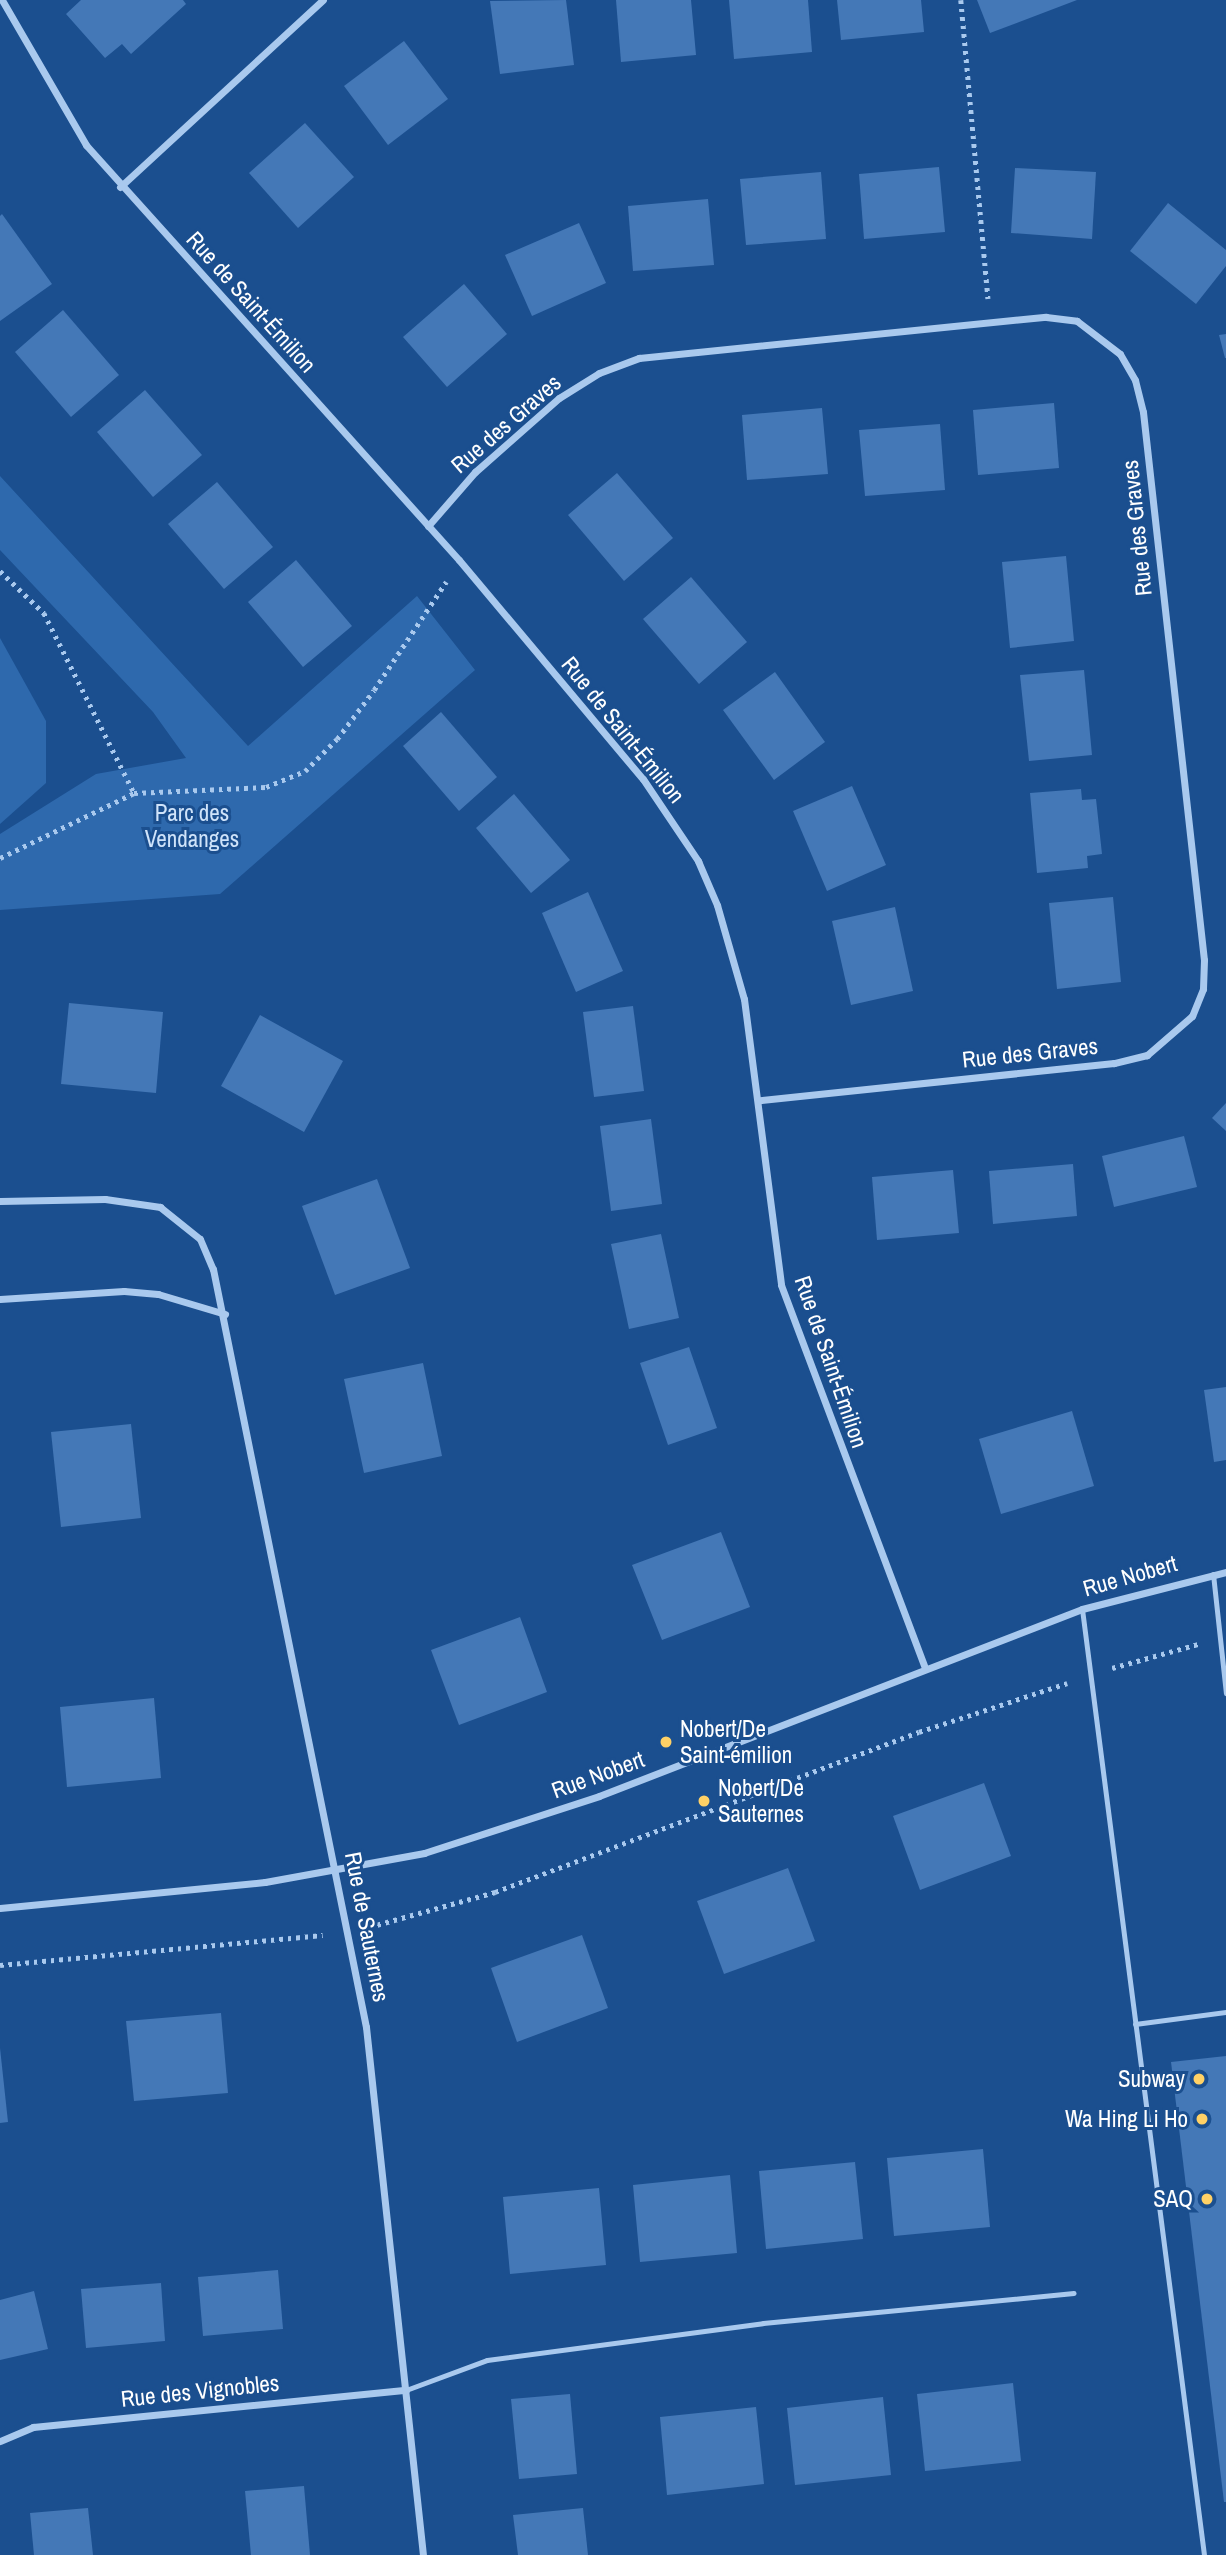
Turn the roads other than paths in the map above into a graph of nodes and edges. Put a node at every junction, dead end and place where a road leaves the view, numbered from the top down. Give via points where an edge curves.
1 (2, 0) edge
2 (323, 0) edge
3 (120, 187) junction
4 (428, 526) junction
5 (760, 1100) junction
6 (0, 1201) edge
7 (0, 1299) edge
8 (225, 1314) junction
9 (1226, 1572) edge
10 (1213, 1574) junction
11 (1082, 1609) junction
12 (925, 1668) junction
13 (1226, 1693) edge
14 (338, 1872) junction
15 (0, 1908) edge
16 (1226, 2012) edge
17 (1135, 2024) junction
18 (1074, 2293) dead end
19 (406, 2390) junction
20 (0, 2441) edge
21 (423, 2555) edge
22 (1204, 2555) edge

1 - 3 street, Rue de Saint-Émilion via 86,145
2 - 3 street
3 - 4 street, Rue de Saint-Émilion
4 - 5 street, Rue de Saint-Émilion via 643,779 698,861 717,905 744,999
4 - 5 street, Rue des Graves via 475,472 559,397 599,373 639,358 1046,317 1077,321 1120,354 1135,380 1143,412 1205,960 1203,989 1192,1016 1147,1055 1114,1063
5 - 12 street, Rue de Saint-Émilion via 781,1285
6 - 8 street, Rue de Sauternes via 105,1199 160,1207 200,1239
7 - 8 street via 124,1291 158,1294
8 - 14 street, Rue de Sauternes
9 - 10 street, Rue Nobert
10 - 11 street, Rue Nobert
10 - 13 lane
11 - 12 street, Rue Nobert
11 - 17 lane
12 - 14 street, Rue Nobert via 599,1796 424,1853
14 - 15 street, Rue Nobert
14 - 19 street, Rue de Sauternes via 376,2094
16 - 17 lane
17 - 22 lane
18 - 19 lane via 763,2323 487,2360
19 - 20 street, Rue des Vignobles via 33,2427
19 - 21 street, Rue de Sauternes

